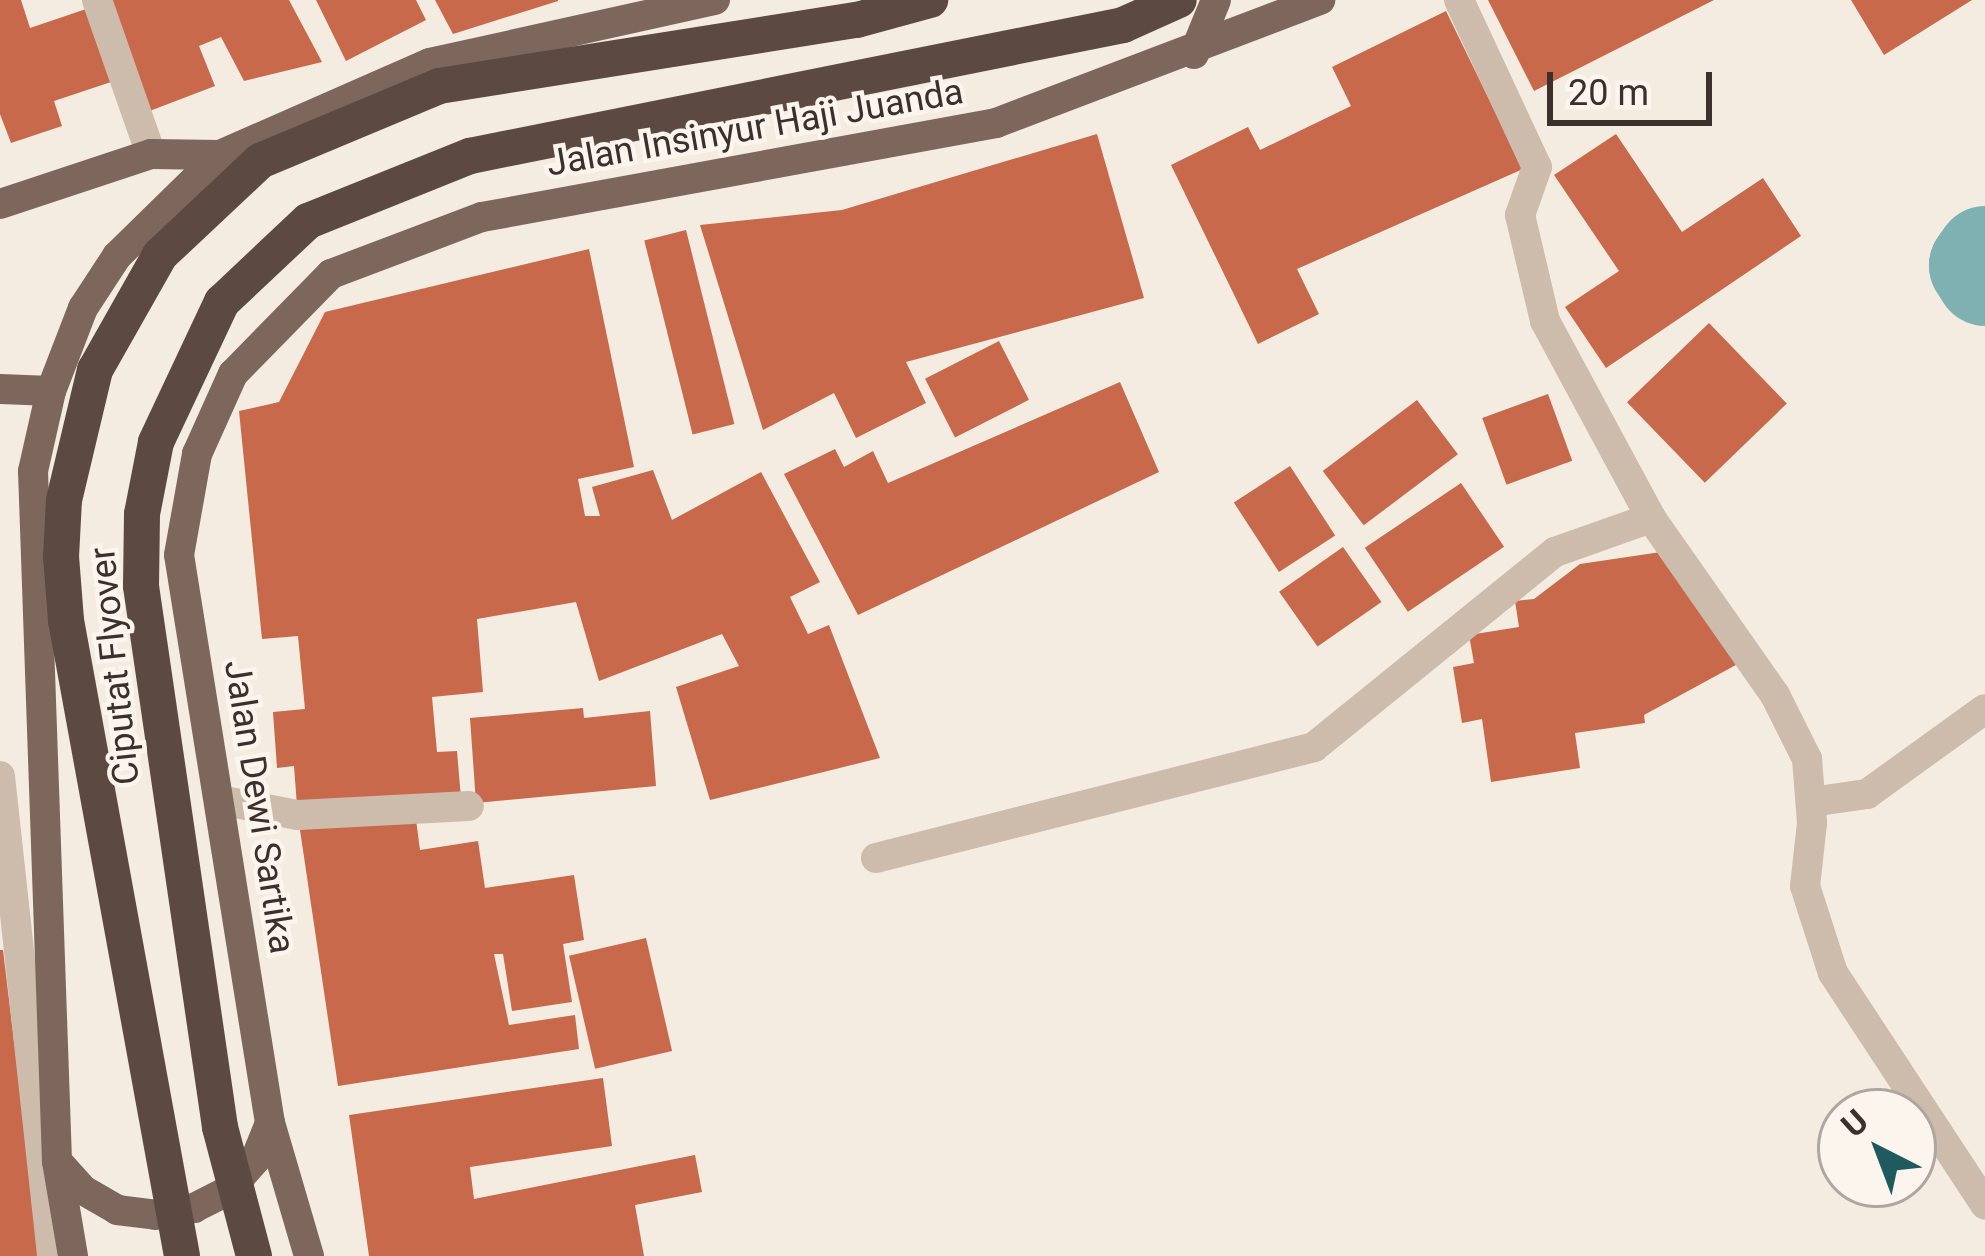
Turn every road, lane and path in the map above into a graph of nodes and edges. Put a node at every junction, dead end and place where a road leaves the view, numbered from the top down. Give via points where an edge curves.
1 (97, 0) edge
2 (715, 0) edge
3 (929, 0) edge
4 (1179, 0) edge
5 (1216, 0) edge
6 (1321, 0) edge
7 (1459, 0) edge
8 (656, 4) edge
9 (1194, 54) junction
10 (151, 154) junction
11 (220, 155) junction
12 (0, 204) edge
13 (233, 374) joint
14 (0, 388) edge
15 (51, 391) junction
16 (1651, 518) junction
17 (1985, 710) edge
18 (0, 776) edge
19 (219, 800) junction
20 (1811, 802) junction
21 (469, 806) dead end
22 (876, 858) dead end
23 (270, 1124) junction
24 (56, 1161) junction
25 (1985, 1204) edge
26 (52, 1256) edge
27 (73, 1256) edge
28 (182, 1256) edge
29 (254, 1256) edge
30 (309, 1256) edge

1 - 10 street
2 - 8 main road
3 - 28 highway, Ciputat Flyover, bridge via 857,20 440,86 260,161 160,255 95,370 64,500 61,556
4 - 29 highway, Ciputat Flyover, bridge via 1100,30 470,156 308,220 222,302 156,442 142,514 141,586 220,1127
5 - 9 main road
6 - 9 main road, Jalan Insinyur Haji Juanda
7 - 16 street via 1537,167 1520,215 1545,321
8 - 11 main road via 430,63
9 - 13 main road, Jalan Insinyur Haji Juanda via 996,123 482,217 331,274
10 - 11 main road
10 - 12 main road
11 - 15 main road via 117,256 83,308
13 - 19 main road, Jalan Dewi Sartika via 197,454 178,555
14 - 15 main road
15 - 24 main road via 33,471
16 - 20 street via 1775,695 1807,759
16 - 22 street via 1555,552 1314,747
17 - 20 street via 1867,794
18 - 26 street
19 - 21 street via 298,815
19 - 23 main road, Jalan Dewi Sartika
20 - 25 street via 1805,886 1833,973
23 - 24 main road via 255,1160 229,1190 175,1212 117,1210
23 - 30 main road, Jalan Dewi Sartika
24 - 27 main road

